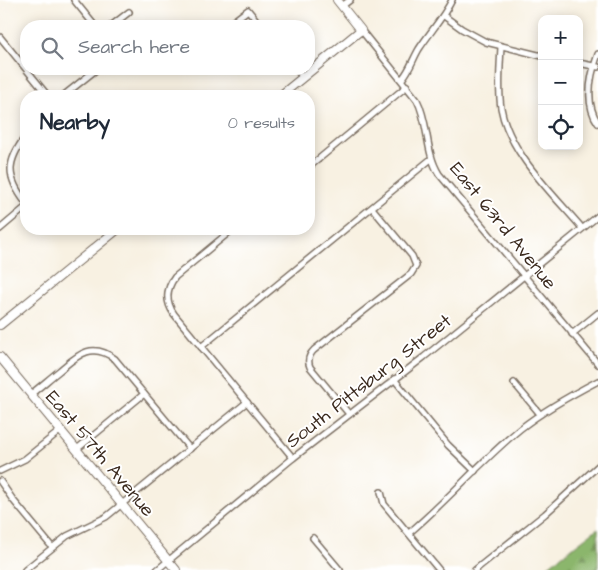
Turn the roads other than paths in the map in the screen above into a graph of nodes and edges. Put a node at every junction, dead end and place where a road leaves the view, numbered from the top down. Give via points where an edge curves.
1 (74, 0) edge
2 (350, 0) edge
3 (452, 0) edge
4 (340, 3) edge
5 (129, 12) dead end
6 (444, 16) junction
7 (90, 20) edge
8 (119, 20) edge
9 (235, 20) edge
10 (256, 20) edge
11 (361, 30) junction
12 (0, 37) edge
13 (501, 47) junction
14 (598, 54) edge
15 (538, 55) edge
16 (20, 62) edge
17 (583, 64) edge
18 (315, 67) edge
19 (596, 67) edge
20 (31, 75) edge
21 (89, 75) edge
22 (305, 75) edge
23 (303, 77) joint
24 (402, 79) junction
25 (408, 86) junction
26 (43, 90) edge
27 (71, 90) edge
28 (287, 90) edge
29 (598, 123) edge
30 (20, 144) edge
31 (431, 159) junction
32 (315, 162) edge
33 (20, 195) edge
34 (372, 208) junction
35 (20, 211) edge
36 (598, 216) edge
37 (582, 228) junction
38 (0, 229) edge
39 (111, 235) edge
40 (226, 235) edge
41 (524, 276) junction
42 (598, 313) edge
43 (0, 325) edge
44 (572, 334) junction
45 (201, 347) junction
46 (0, 357) edge
47 (598, 364) edge
48 (394, 379) junction
49 (598, 381) edge
50 (514, 383) dead end
51 (31, 394) junction
52 (144, 394) junction
53 (247, 402) junction
54 (349, 414) junction
55 (540, 414) junction
56 (61, 430) junction
57 (76, 449) junction
58 (190, 449) junction
59 (293, 458) junction
60 (598, 466) edge
61 (0, 471) edge
62 (475, 471) junction
63 (0, 481) edge
64 (381, 492) dead end
65 (122, 504) junction
66 (409, 533) junction
67 (313, 538) dead end
68 (52, 547) junction
69 (168, 561) junction
70 (25, 570) edge
71 (157, 570) edge
72 (176, 570) edge
73 (340, 570) edge
74 (439, 570) edge
75 (475, 570) edge

1 - 7 street
2 - 4 street
3 - 6 street
4 - 11 street, East 63rd Avenue
5 - 8 street
6 - 13 street via 462,29
6 - 24 street
9 - 10 street via 248,10
11 - 18 street
11 - 24 street, East 63rd Avenue
12 - 16 street
13 - 15 street
13 - 37 street via 500,99 508,132 523,157
14 - 19 street
17 - 19 street
19 - 29 street via 590,100
20 - 26 street
21 - 27 street
22 - 23 street
23 - 28 street
24 - 25 street, East 63rd Avenue
25 - 31 street, East 63rd Avenue via 422,112
25 - 32 street
30 - 33 street via 14,153 11,178
31 - 34 street
31 - 41 street, East 63rd Avenue via 443,180
34 - 45 street
34 - 54 street via 412,256 416,266 314,350 308,359 310,367
35 - 38 street
36 - 37 street, South Pittsburg Street
37 - 41 street, South Pittsburg Street
39 - 43 street
40 - 45 street via 175,276 168,292 171,309
41 - 44 street, East 63rd Avenue
41 - 48 street, South Pittsburg Street
42 - 44 street
44 - 47 street, East 63rd Avenue
45 - 53 street
46 - 51 street, East 57th Avenue
48 - 54 street, South Pittsburg Street
48 - 62 street via 448,446
49 - 55 street
50 - 55 street
51 - 52 street via 77,356 96,351 115,358
51 - 56 street, East 57th Avenue
52 - 57 street
52 - 58 street
53 - 58 street
53 - 59 street
54 - 59 street, South Pittsburg Street
55 - 62 street
56 - 57 street, East 57th Avenue
56 - 61 street via 25,459
57 - 65 street, East 57th Avenue
58 - 65 street
59 - 69 street, South Pittsburg Street
60 - 75 street
62 - 66 street
63 - 68 street
64 - 66 street via 384,504
65 - 68 street via 106,517 71,533
65 - 69 street, East 57th Avenue
66 - 74 street
67 - 73 street
68 - 70 street
69 - 71 street, South Pittsburg Street
69 - 72 street, East 57th Avenue

